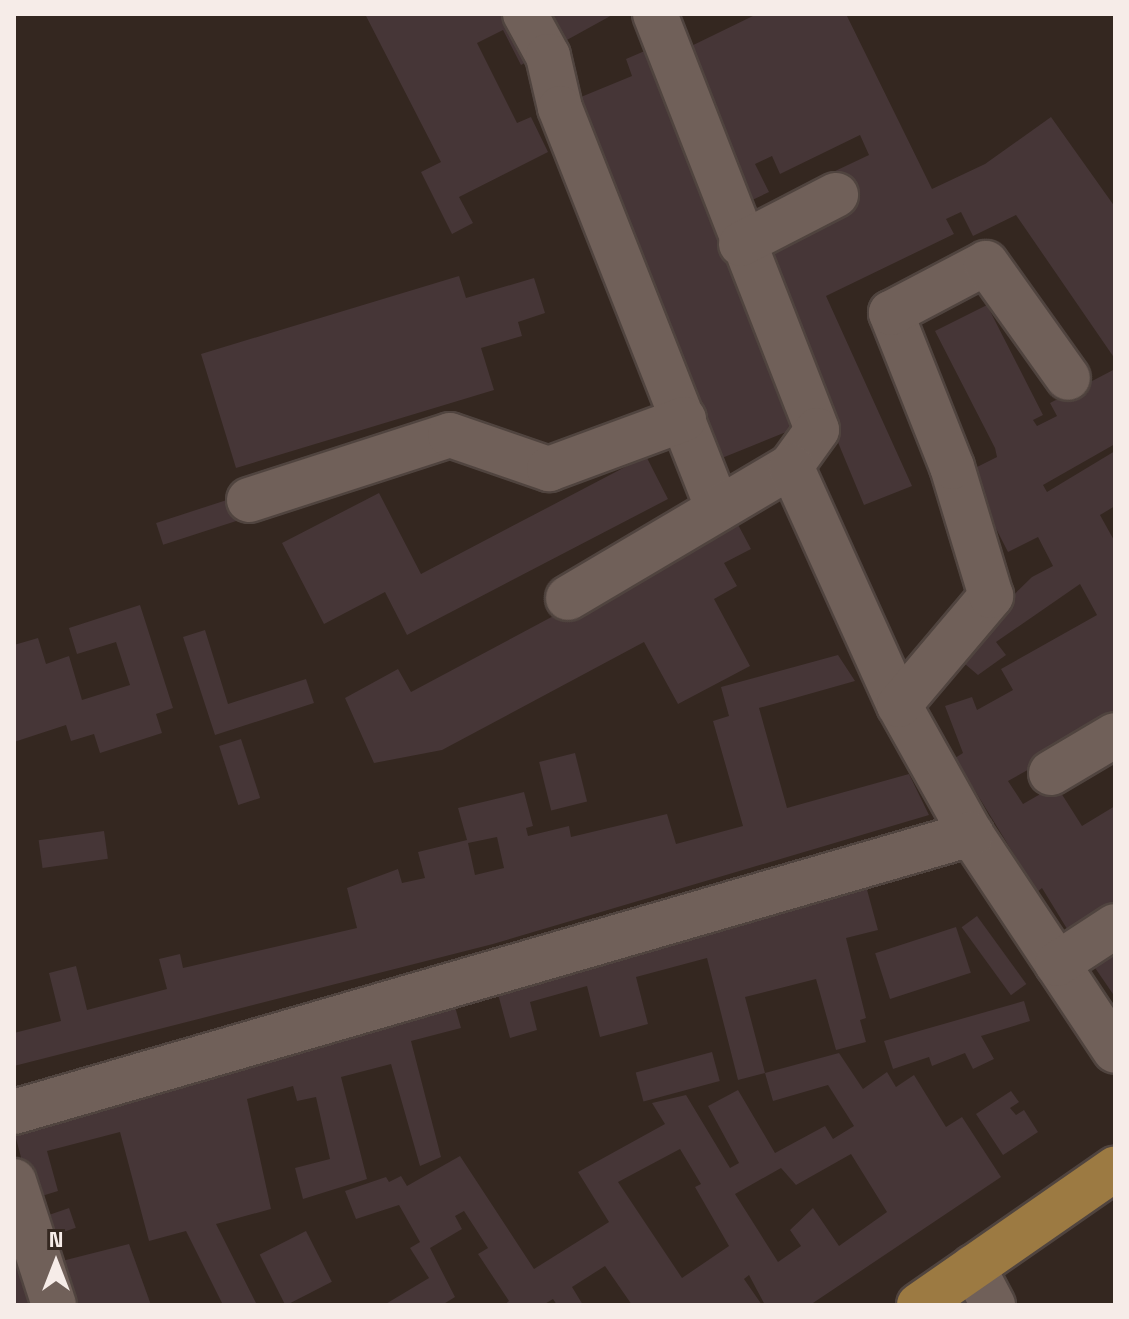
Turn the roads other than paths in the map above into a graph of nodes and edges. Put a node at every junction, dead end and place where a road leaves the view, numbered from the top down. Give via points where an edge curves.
1 (525, 14) edge
2 (655, 14) edge
3 (836, 195) dead end
4 (741, 244) junction
5 (1068, 378) dead end
6 (684, 419) junction
7 (791, 466) junction
8 (249, 500) dead end
9 (718, 509) junction
10 (568, 598) dead end
11 (899, 705) junction
12 (1115, 735) edge
13 (1051, 773) dead end
14 (971, 834) junction
15 (1115, 926) edge
16 (1057, 964) junction
17 (1115, 1051) edge
18 (14, 1112) edge
19 (1115, 1169) edge
20 (14, 1181) edge
21 (973, 1267) junction
22 (54, 1305) edge
23 (919, 1305) edge
24 (993, 1305) edge

1 - 6 street via 548,56 560,108
2 - 4 street
3 - 4 street
4 - 7 street via 817,430
5 - 11 street via 986,263 891,313 952,467 991,596
6 - 8 street via 549,469 450,435
6 - 9 street
7 - 9 street
7 - 11 street
9 - 10 street
11 - 14 street
12 - 13 street
14 - 16 street
14 - 18 street
15 - 16 street
16 - 17 street
19 - 21 main road
20 - 22 street
21 - 23 main road
21 - 24 street

